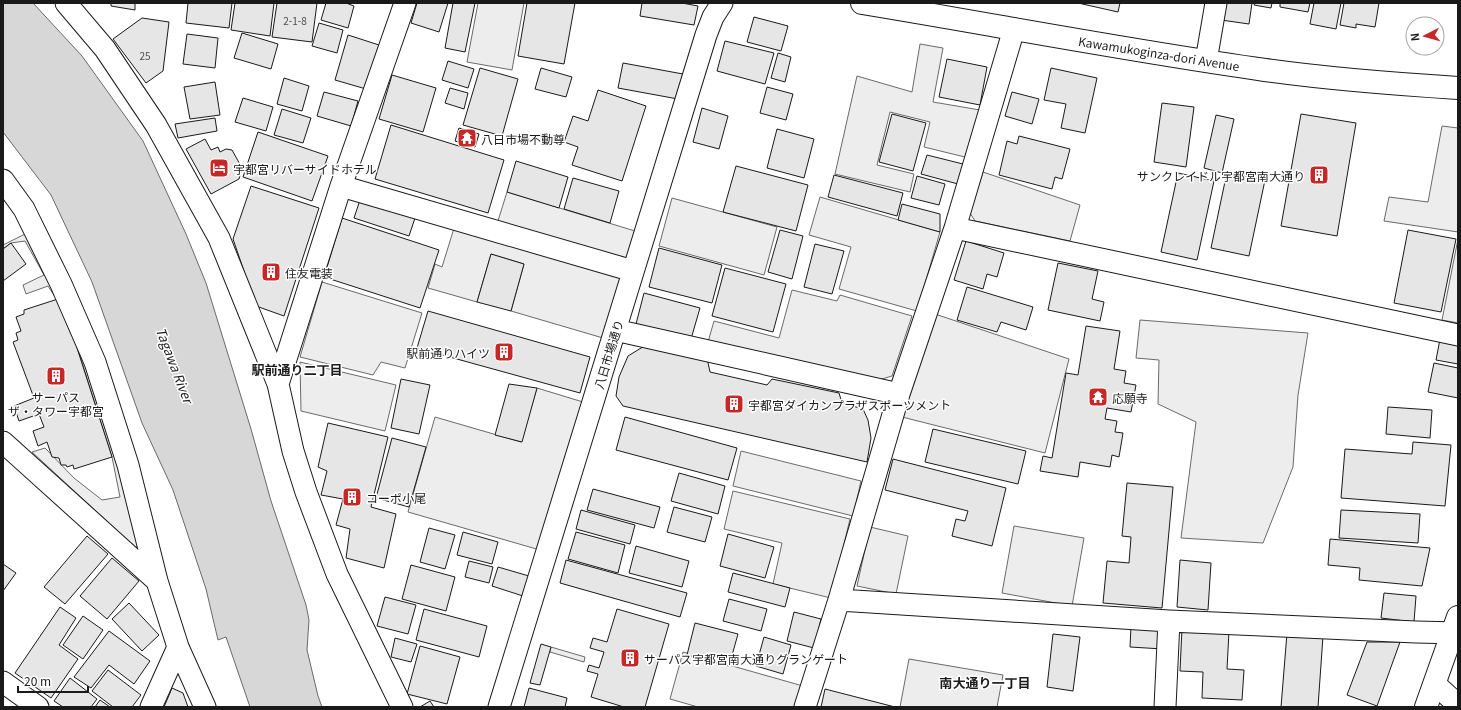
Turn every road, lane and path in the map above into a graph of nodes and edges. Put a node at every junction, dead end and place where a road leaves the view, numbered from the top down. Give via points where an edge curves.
1 (66, 3) edge
2 (405, 3) edge
3 (722, 3) edge
4 (862, 3) edge
5 (1216, 3) edge
6 (1014, 30) junction
7 (1206, 61) junction
8 (1458, 88) edge
9 (3, 180) edge
10 (341, 186) junction
11 (954, 228) junction
12 (633, 271) junction
13 (615, 330) junction
14 (1458, 335) edge
15 (278, 384) junction
16 (899, 394) junction
17 (3, 442) edge
18 (157, 581) junction
19 (839, 600) junction
20 (1169, 621) junction
21 (1457, 628) edge
22 (178, 646) junction
23 (3, 682) edge
24 (1435, 684) junction
25 (1458, 705) edge
26 (38, 707) edge
27 (151, 707) edge
28 (205, 707) edge
29 (402, 707) edge
30 (499, 707) edge
31 (805, 707) edge
32 (1165, 707) edge
33 (1426, 707) edge

1 - 15 street via 105,49 175,158 219,238
2 - 10 street
3 - 12 street, 八日市場通り via 706,35
4 - 6 main road, Kawamukoginza-dori Avenue
5 - 7 street
6 - 7 main road, Kawamukoginza-dori Avenue
6 - 11 street
7 - 8 main road, Kawamukoginza-dori Avenue via 1334,78
9 - 18 street via 24,209 95,362 128,465
10 - 12 street
10 - 15 street
11 - 14 street
11 - 16 street
12 - 13 street, 八日市場通り
13 - 16 street
13 - 30 street, 八日市場通り
15 - 29 street via 295,458 334,566
16 - 19 street
17 - 18 street
18 - 22 street
19 - 20 street
19 - 31 street
20 - 21 street via 1409,632
20 - 32 street
21 - 24 main road
22 - 27 street
22 - 28 street
23 - 26 street
24 - 25 street
24 - 33 main road

